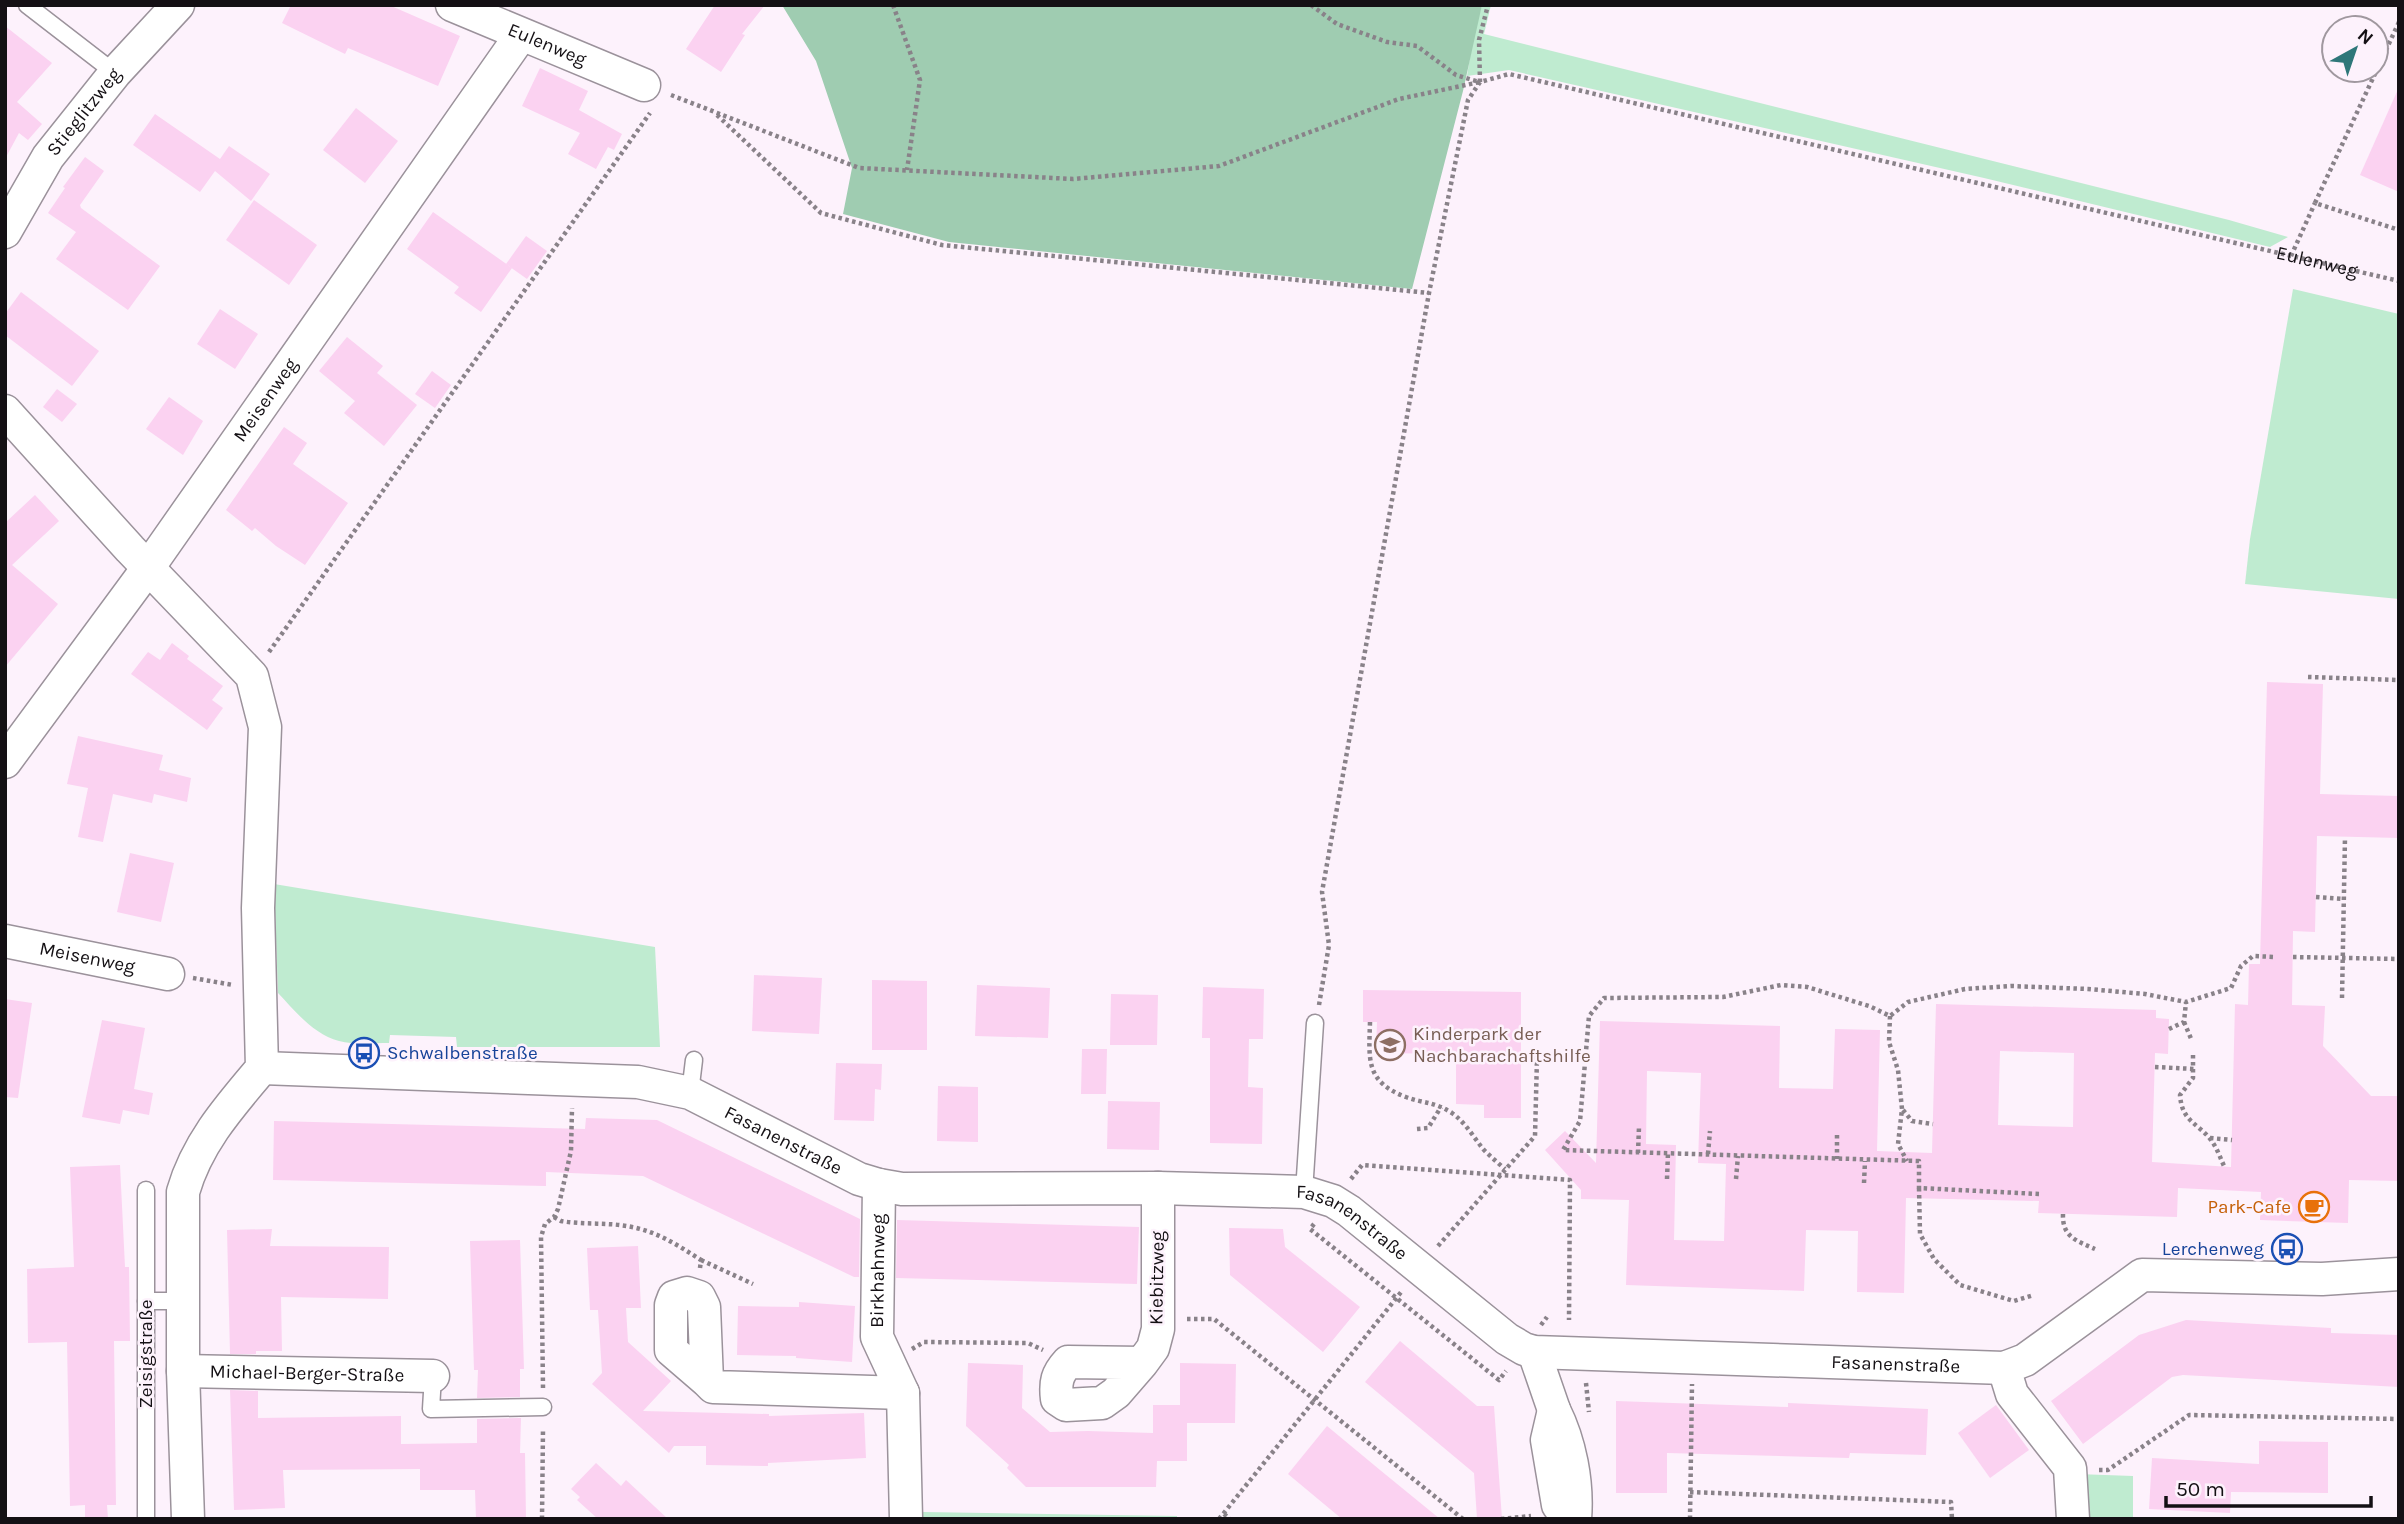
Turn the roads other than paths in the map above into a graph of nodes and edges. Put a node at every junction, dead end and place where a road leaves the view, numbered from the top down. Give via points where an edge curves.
1 (27, 5) edge
2 (178, 5) edge
3 (452, 5) edge
4 (522, 36) junction
5 (115, 73) junction
6 (654, 89) road end
7 (5, 232) edge
8 (5, 411) edge
9 (148, 568) junction
10 (5, 762) edge
11 (5, 941) edge
12 (168, 974) road end
13 (1315, 1023) road end
14 (694, 1060) dead end
15 (262, 1068) junction
16 (690, 1093) junction
17 (879, 1185) junction
18 (1158, 1188) junction
19 (146, 1190) dead end
20 (1318, 1197) junction
21 (2399, 1274) edge
22 (146, 1301) junction
23 (183, 1301) junction
24 (1529, 1351) junction
25 (1142, 1363) junction
26 (2004, 1368) junction
27 (183, 1371) junction
28 (433, 1376) joint
29 (707, 1381) dead end
30 (903, 1393) junction
31 (543, 1407) road end
32 (1554, 1410) junction
33 (146, 1519) edge
34 (188, 1519) edge
35 (906, 1519) edge
36 (1568, 1519) edge
37 (1575, 1519) edge
38 (2073, 1519) edge

1 - 5 lane
2 - 5 street, Stieglitzweg
3 - 4 street, Eulenweg
4 - 6 street, Eulenweg
4 - 9 street, Meisenweg
5 - 7 street, Stieglitzweg via 48,157
8 - 9 street
9 - 10 street, Meisenweg
9 - 15 street via 252,676 265,727 258,908
11 - 12 street, Meisenweg
13 - 20 lane
14 - 16 lane
15 - 16 street, Fasanenstraße via 573,1078 638,1082
15 - 23 street via 223,1115 190,1168 183,1192
16 - 17 street, Fasanenstraße
17 - 18 street, Fasanenstraße via 902,1189
17 - 30 street, Birkhahnweg via 877,1337
18 - 20 street, Fasanenstraße
18 - 25 street, Kiebitzweg via 1158,1329 1153,1348
19 - 22 lane, Zeisigstraße
20 - 24 street, Fasanenstraße via 1349,1211 1507,1339
21 - 26 street, Fasanenstraße via 2322,1279 2142,1275 2025,1360
22 - 23 lane
22 - 33 lane, Zeisigstraße
23 - 27 street
24 - 26 street, Fasanenstraße
24 - 32 street
25 - 25 street, Kiebitzweg via 1068,1362 1055,1383 1057,1399 1066,1405 1102,1403 1116,1394
26 - 38 street via 2012,1394 2070,1468
27 - 28 street, Michael-Berger-Straße
27 - 34 street
28 - 31 lane via 431,1409
29 - 30 street via 713,1387
30 - 35 street, Birkhahnweg
32 - 36 street via 1547,1440 1558,1505
32 - 37 street via 1566,1433 1577,1499

